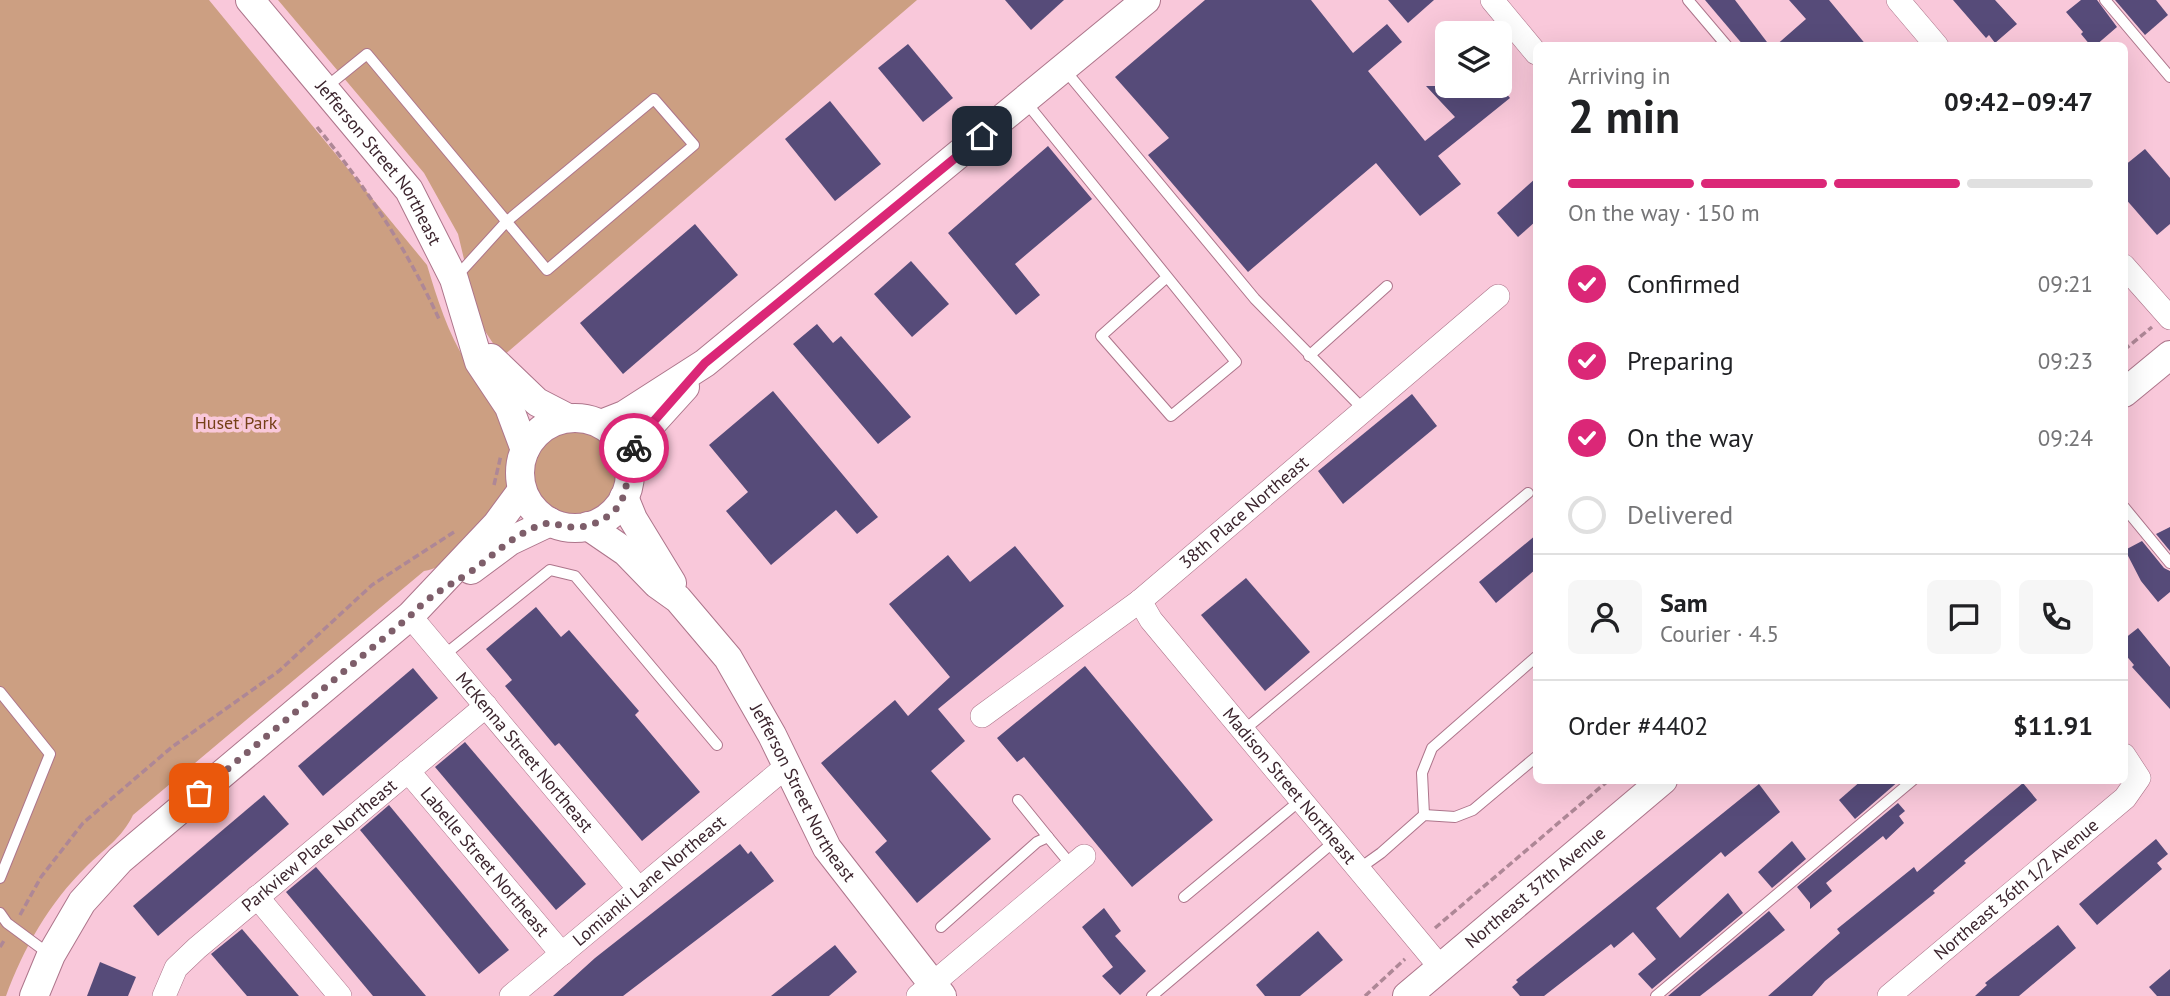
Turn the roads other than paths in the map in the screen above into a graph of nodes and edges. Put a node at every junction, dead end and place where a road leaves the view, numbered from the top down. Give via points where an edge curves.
1 (250, 0) edge
2 (1146, 0) edge
3 (1493, 0) edge
4 (1688, 0) edge
5 (1898, 0) edge
6 (2105, 0) edge
7 (1724, 42) edge
8 (1934, 42) edge
9 (1533, 49) edge
10 (1064, 69) junction
11 (2170, 77) edge
12 (325, 88) junction
13 (1025, 101) junction
14 (506, 222) junction
15 (2128, 272) edge
16 (1167, 277) junction
17 (454, 279) junction
18 (1387, 286) dead end
19 (1499, 296) dead end
20 (2161, 322) edge
21 (475, 346) junction
22 (2170, 355) edge
23 (1309, 356) junction
24 (705, 363) junction
25 (2128, 390) edge
26 (1364, 410) junction
27 (568, 418) junction
28 (601, 424) junction
29 (512, 449) junction
30 (628, 459) junction
31 (522, 490) junction
32 (1528, 493) dead end
33 (624, 497) junction
34 (2128, 512) edge
35 (550, 522) junction
36 (588, 526) junction
37 (2170, 563) edge
38 (430, 595) junction
39 (678, 599) junction
40 (1140, 601) junction
41 (410, 616) junction
42 (443, 656) junction
43 (1533, 660) edge
44 (0, 692) edge
45 (486, 706) junction
46 (982, 716) dead end
47 (1244, 730) junction
48 (717, 746) dead end
49 (1533, 760) edge
50 (2128, 761) edge
51 (787, 766) junction
52 (408, 771) junction
53 (1658, 784) edge
54 (1908, 784) edge
55 (1302, 799) junction
56 (1018, 800) dead end
57 (1424, 815) junction
58 (1048, 837) junction
59 (1336, 840) junction
60 (1078, 861) joint
61 (1360, 868) junction
62 (0, 878) edge
63 (639, 889) junction
64 (257, 897) junction
65 (1184, 897) dead end
66 (0, 913) edge
67 (941, 927) dead end
68 (562, 954) junction
69 (51, 955) junction
70 (1441, 968) junction
71 (931, 992) edge
72 (34, 996) edge
73 (164, 996) edge
74 (340, 996) edge
75 (511, 996) edge
76 (1152, 996) edge
77 (1407, 996) edge
78 (1656, 996) edge
79 (1889, 996) edge

1 - 12 street, Jefferson Street Northeast
2 - 10 street
3 - 9 street
4 - 7 lane
5 - 8 street
6 - 11 lane
10 - 13 street
10 - 23 lane via 1255,299
12 - 14 lane via 367,54
12 - 17 street, Jefferson Street Northeast via 409,190
13 - 16 lane
13 - 24 street
14 - 14 lane via 654,99 694,145 547,270
14 - 17 lane
15 - 20 street
16 - 16 lane via 1236,362 1171,416 1101,336
17 - 21 street, Jefferson Street Northeast
18 - 23 lane
19 - 26 street, 38th Place Northeast
21 - 27 street via 537,402
21 - 29 street, Jefferson Street Northeast via 487,377 509,407
22 - 25 street
23 - 26 lane
24 - 28 street via 624,415
24 - 30 street via 646,430
26 - 40 street, 38th Place Northeast
27 - 28 street
27 - 29 street via 550,423
28 - 30 street via 622,445
29 - 31 street via 520,463
30 - 33 street
31 - 35 street via 533,509
31 - 38 street via 497,524
32 - 47 lane
33 - 36 street via 605,519
33 - 39 street, Jefferson Street Northeast via 638,528 669,573
34 - 37 lane
35 - 36 street via 564,527
35 - 38 street via 510,541
36 - 39 street, Jefferson Street Northeast via 626,552
38 - 41 street
39 - 51 street, Jefferson Street Northeast via 728,659
40 - 46 street, 38th Place Northeast
40 - 47 street, Madison Street Northeast
41 - 42 street, McKenna Street Northeast
41 - 69 street via 120,860 82,902
42 - 45 street, McKenna Street Northeast
42 - 48 lane via 550,570 575,576
43 - 57 lane via 1432,748 1422,773
44 - 62 lane via 50,754
45 - 52 street, Parkview Place Northeast
45 - 63 street, McKenna Street Northeast
47 - 55 street, Madison Street Northeast
49 - 57 lane via 1473,810 1455,817
50 - 79 street, Northeast 36th 1/2 Avenue via 2139,778 2125,798
51 - 63 street, Lomianki Lane Northeast
51 - 71 street, Jefferson Street Northeast via 827,848
52 - 64 street, Parkview Place Northeast
52 - 68 street, Labelle Street Northeast
53 - 70 street, Northeast 37th Avenue
54 - 78 lane
55 - 59 street, Madison Street Northeast
55 - 65 lane
56 - 58 lane
57 - 61 lane
58 - 60 lane
58 - 67 lane
59 - 61 street, Madison Street Northeast
59 - 76 lane
60 - 71 street
61 - 70 street, Madison Street Northeast
63 - 68 street, Lomianki Lane Northeast
64 - 73 street, Parkview Place Northeast via 176,968
64 - 74 street
66 - 69 lane
68 - 75 street, Lomianki Lane Northeast
69 - 72 street
70 - 77 street, Northeast 37th Avenue

